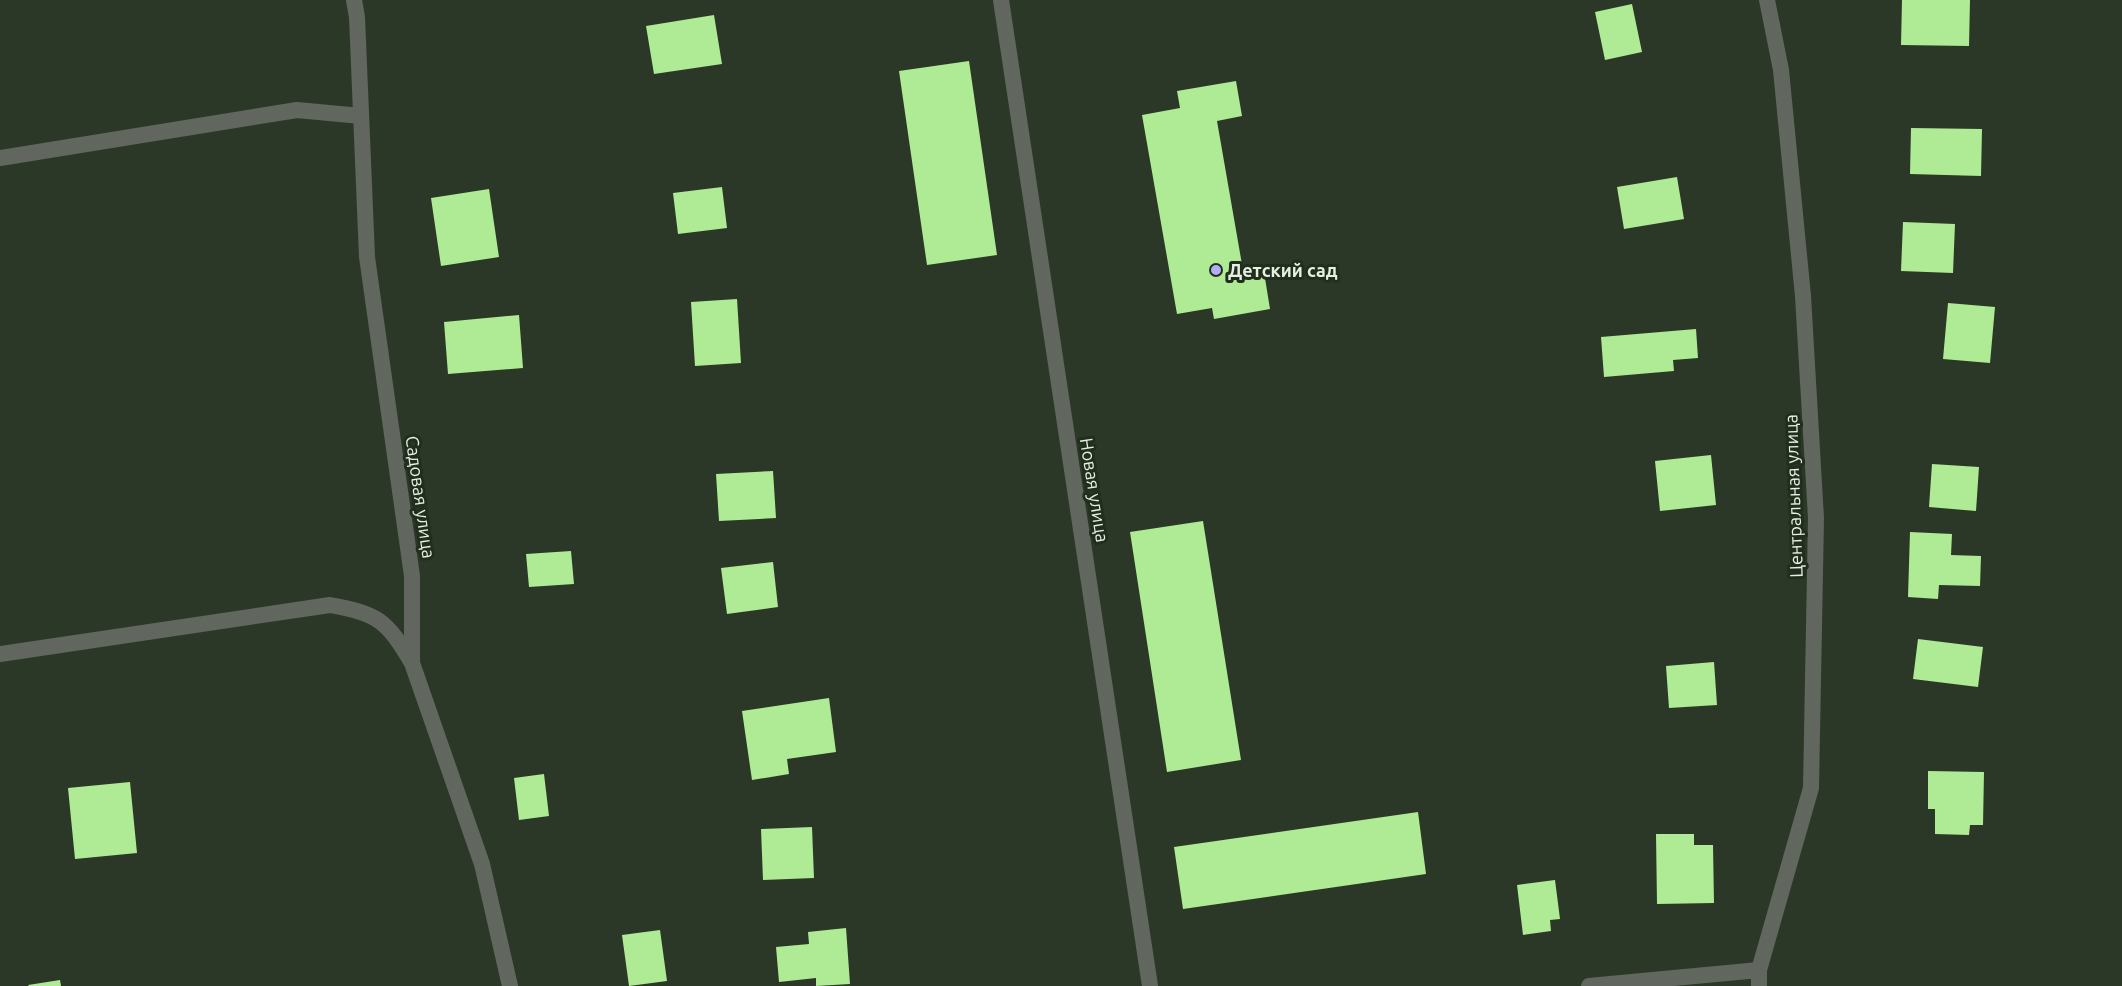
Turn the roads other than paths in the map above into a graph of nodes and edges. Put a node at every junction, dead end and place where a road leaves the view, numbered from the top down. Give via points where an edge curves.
1 (354, 0) edge
2 (1001, 0) edge
3 (1767, 0) edge
4 (361, 116) junction
5 (0, 158) edge
6 (0, 654) edge
7 (412, 663) junction
8 (1759, 978) edge
9 (510, 986) edge
10 (1150, 986) edge
11 (1588, 986) edge

1 - 4 street, Садовая улица
2 - 10 street, Новая улица
3 - 8 street, Центральная улица via 1781,70 1802,284 1816,518 1811,788
4 - 5 street via 297,110
4 - 7 street, Садовая улица via 367,257 412,576
6 - 7 street via 330,604 365,611 391,628
7 - 9 street, Садовая улица via 482,864
8 - 11 street

